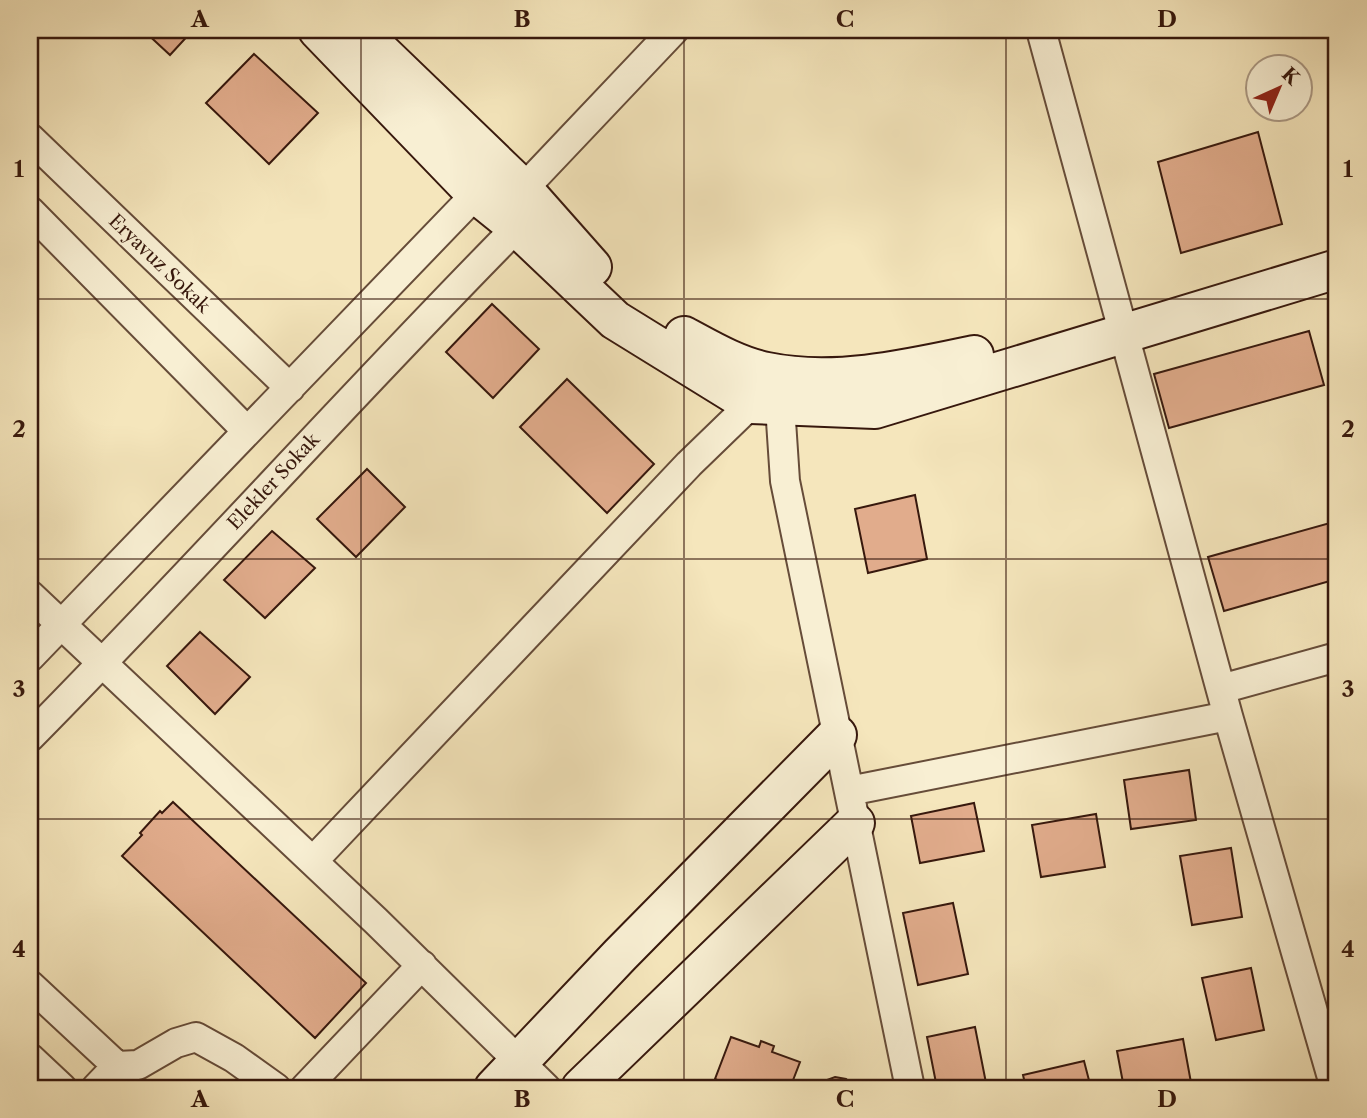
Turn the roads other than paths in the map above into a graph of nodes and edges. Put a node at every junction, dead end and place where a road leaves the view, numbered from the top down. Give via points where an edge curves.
1 (318, 30) edge
2 (358, 30) edge
3 (674, 30) edge
4 (1041, 30) edge
5 (30, 138) edge
6 (505, 206) junction
7 (30, 211) edge
8 (1337, 244) edge
9 (1337, 270) edge
10 (1120, 324) junction
11 (290, 387) junction
12 (765, 405) junction
13 (247, 431) junction
14 (30, 595) edge
15 (61, 625) junction
16 (1337, 656) edge
17 (30, 657) edge
18 (103, 663) junction
19 (1221, 689) junction
20 (1228, 716) junction
21 (837, 735) junction
22 (30, 737) edge
23 (852, 807) junction
24 (313, 861) junction
25 (422, 965) junction
26 (30, 985) edge
27 (30, 1058) edge
28 (117, 1066) junction
29 (507, 1075) edge
30 (62, 1088) edge
31 (96, 1088) edge
32 (276, 1088) edge
33 (305, 1088) edge
34 (546, 1088) edge
35 (581, 1088) edge
36 (910, 1088) edge
37 (1335, 1088) edge

1 - 6 street
2 - 6 street
3 - 6 street
4 - 10 street
5 - 11 street, Eryavuz Sokak
6 - 10 street via 601,277 640,313 722,356 767,372 810,376 907,370
6 - 11 street
6 - 12 street via 615,320
6 - 18 street, Elekler Sokak via 397,348
7 - 13 street
8 - 10 street
9 - 10 street
10 - 12 street via 875,408
10 - 19 street
11 - 13 street
12 - 21 street
12 - 24 street via 689,464
13 - 15 street
14 - 15 street
15 - 17 street
15 - 18 street
16 - 19 street
18 - 22 street, Elekler Sokak
18 - 24 street
19 - 20 street
20 - 23 street
20 - 37 street
21 - 23 street
21 - 29 street
23 - 35 street
23 - 36 street
24 - 25 street
25 - 29 street
25 - 33 street
26 - 28 street
27 - 30 street
28 - 31 street
28 - 32 street via 138,1065 196,1037
29 - 34 street

